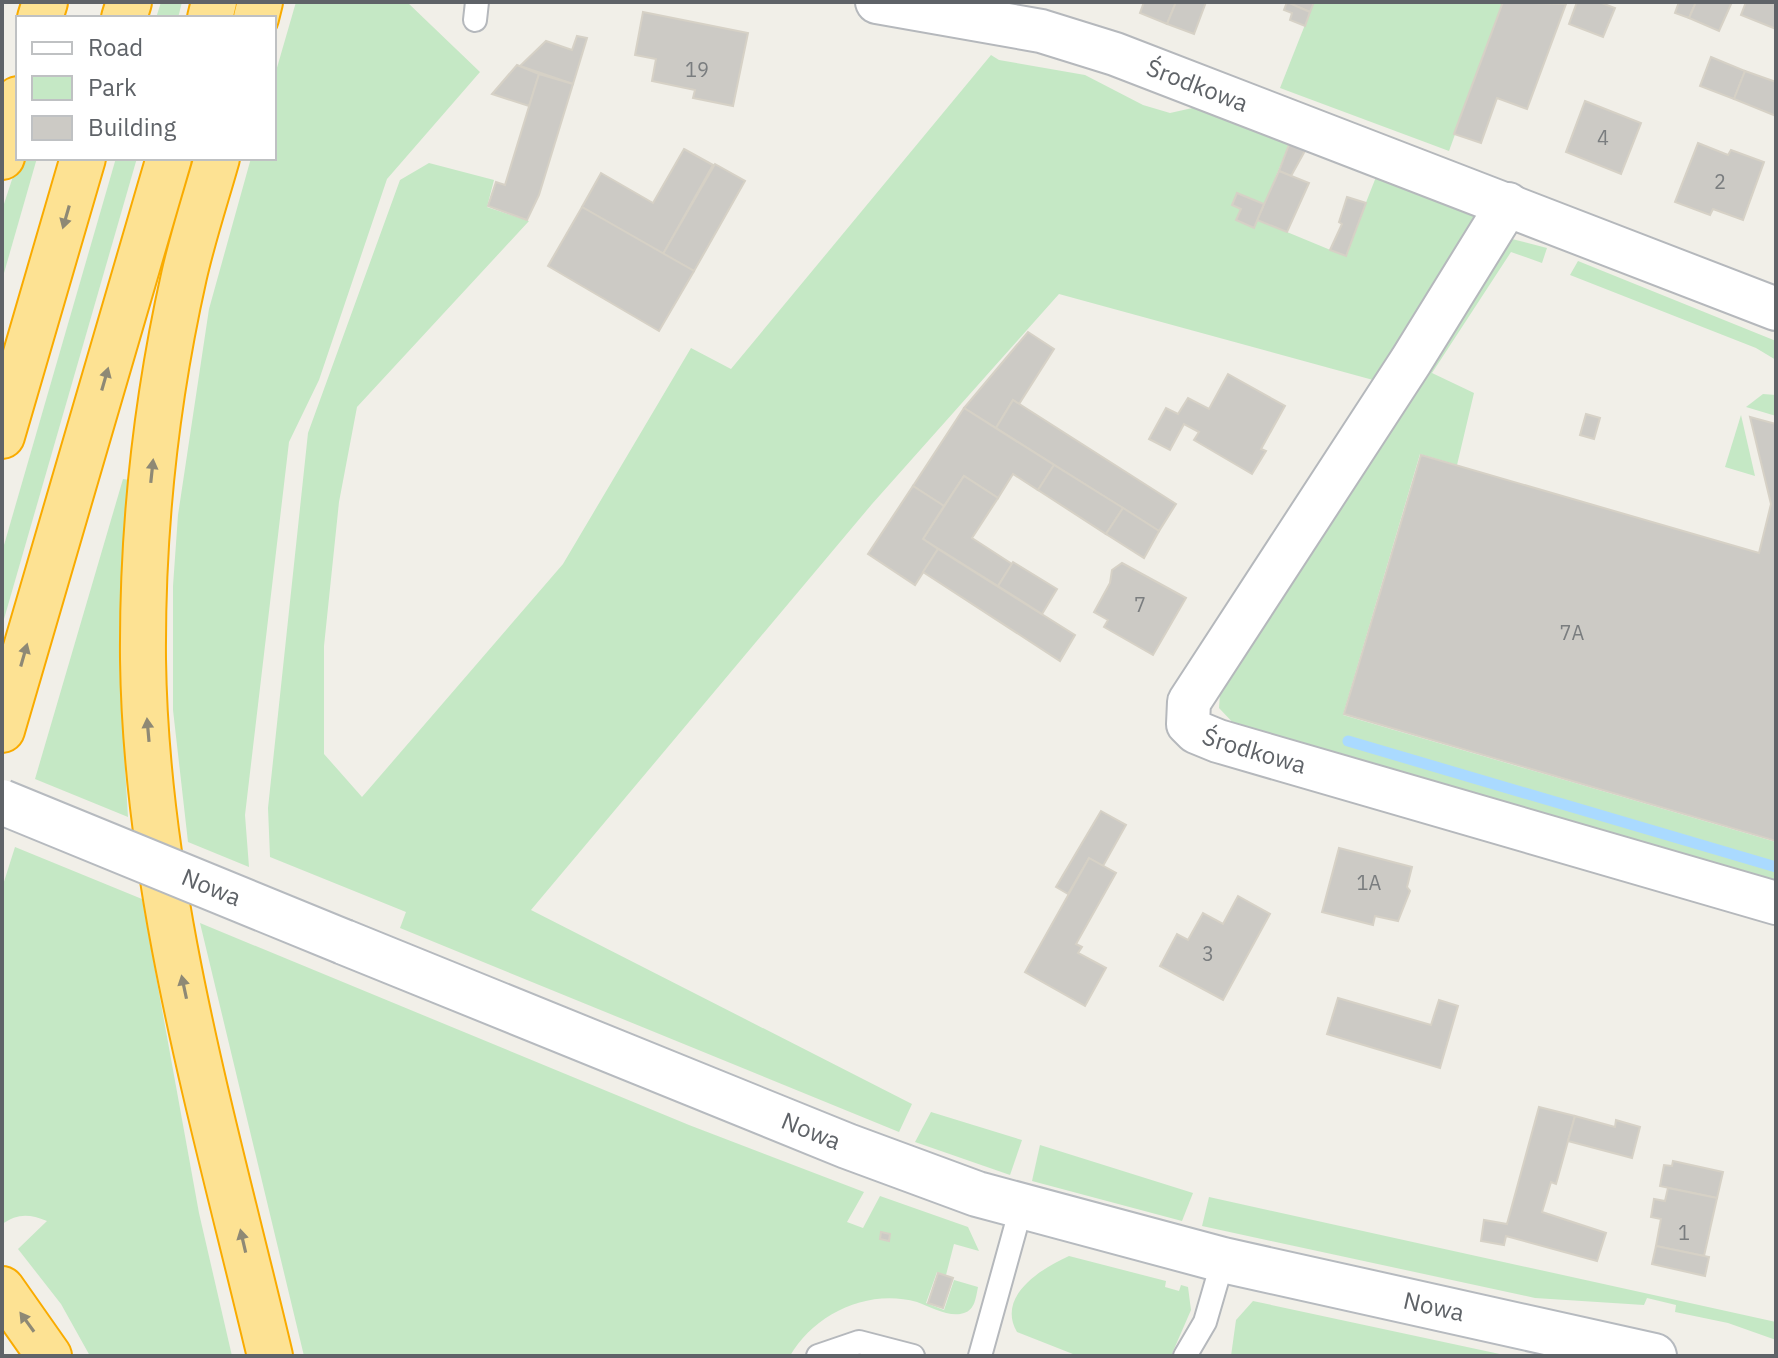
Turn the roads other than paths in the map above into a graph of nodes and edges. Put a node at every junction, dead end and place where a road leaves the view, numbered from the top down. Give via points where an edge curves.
1 (877, 2) edge
2 (16, 106) edge
3 (2, 157) edge
4 (82, 160) edge
5 (168, 160) edge
6 (216, 160) edge
7 (1508, 204) junction
8 (1776, 309) edge
9 (2, 434) edge
10 (2, 730) edge
11 (2, 802) edge
12 (1776, 903) edge
13 (1021, 1208) junction
14 (1223, 1260) junction
15 (2, 1289) edge
16 (1205, 1322) junction
17 (49, 1356) edge
18 (270, 1356) edge
19 (818, 1356) edge
20 (913, 1356) edge
21 (980, 1356) edge
22 (1185, 1356) edge
23 (1204, 1356) edge
24 (1654, 1356) edge

1 - 7 street, Środkowa via 1007,24 1088,45
2 - 3 highway
4 -> 9 highway
10 -> 5 highway
18 -> 6 highway via 171,923 143,661 156,428 184,275
7 - 8 street, Środkowa
7 - 12 street, Środkowa via 1189,702 1188,724 1218,741
11 - 13 street, Nowa, bridge via 890,1163
13 - 14 street, Nowa
13 - 21 lane
14 - 16 lane
14 - 24 street, Nowa
17 -> 15 highway
16 - 22 lane
16 - 23 lane
19 - 20 lane via 859,1342

